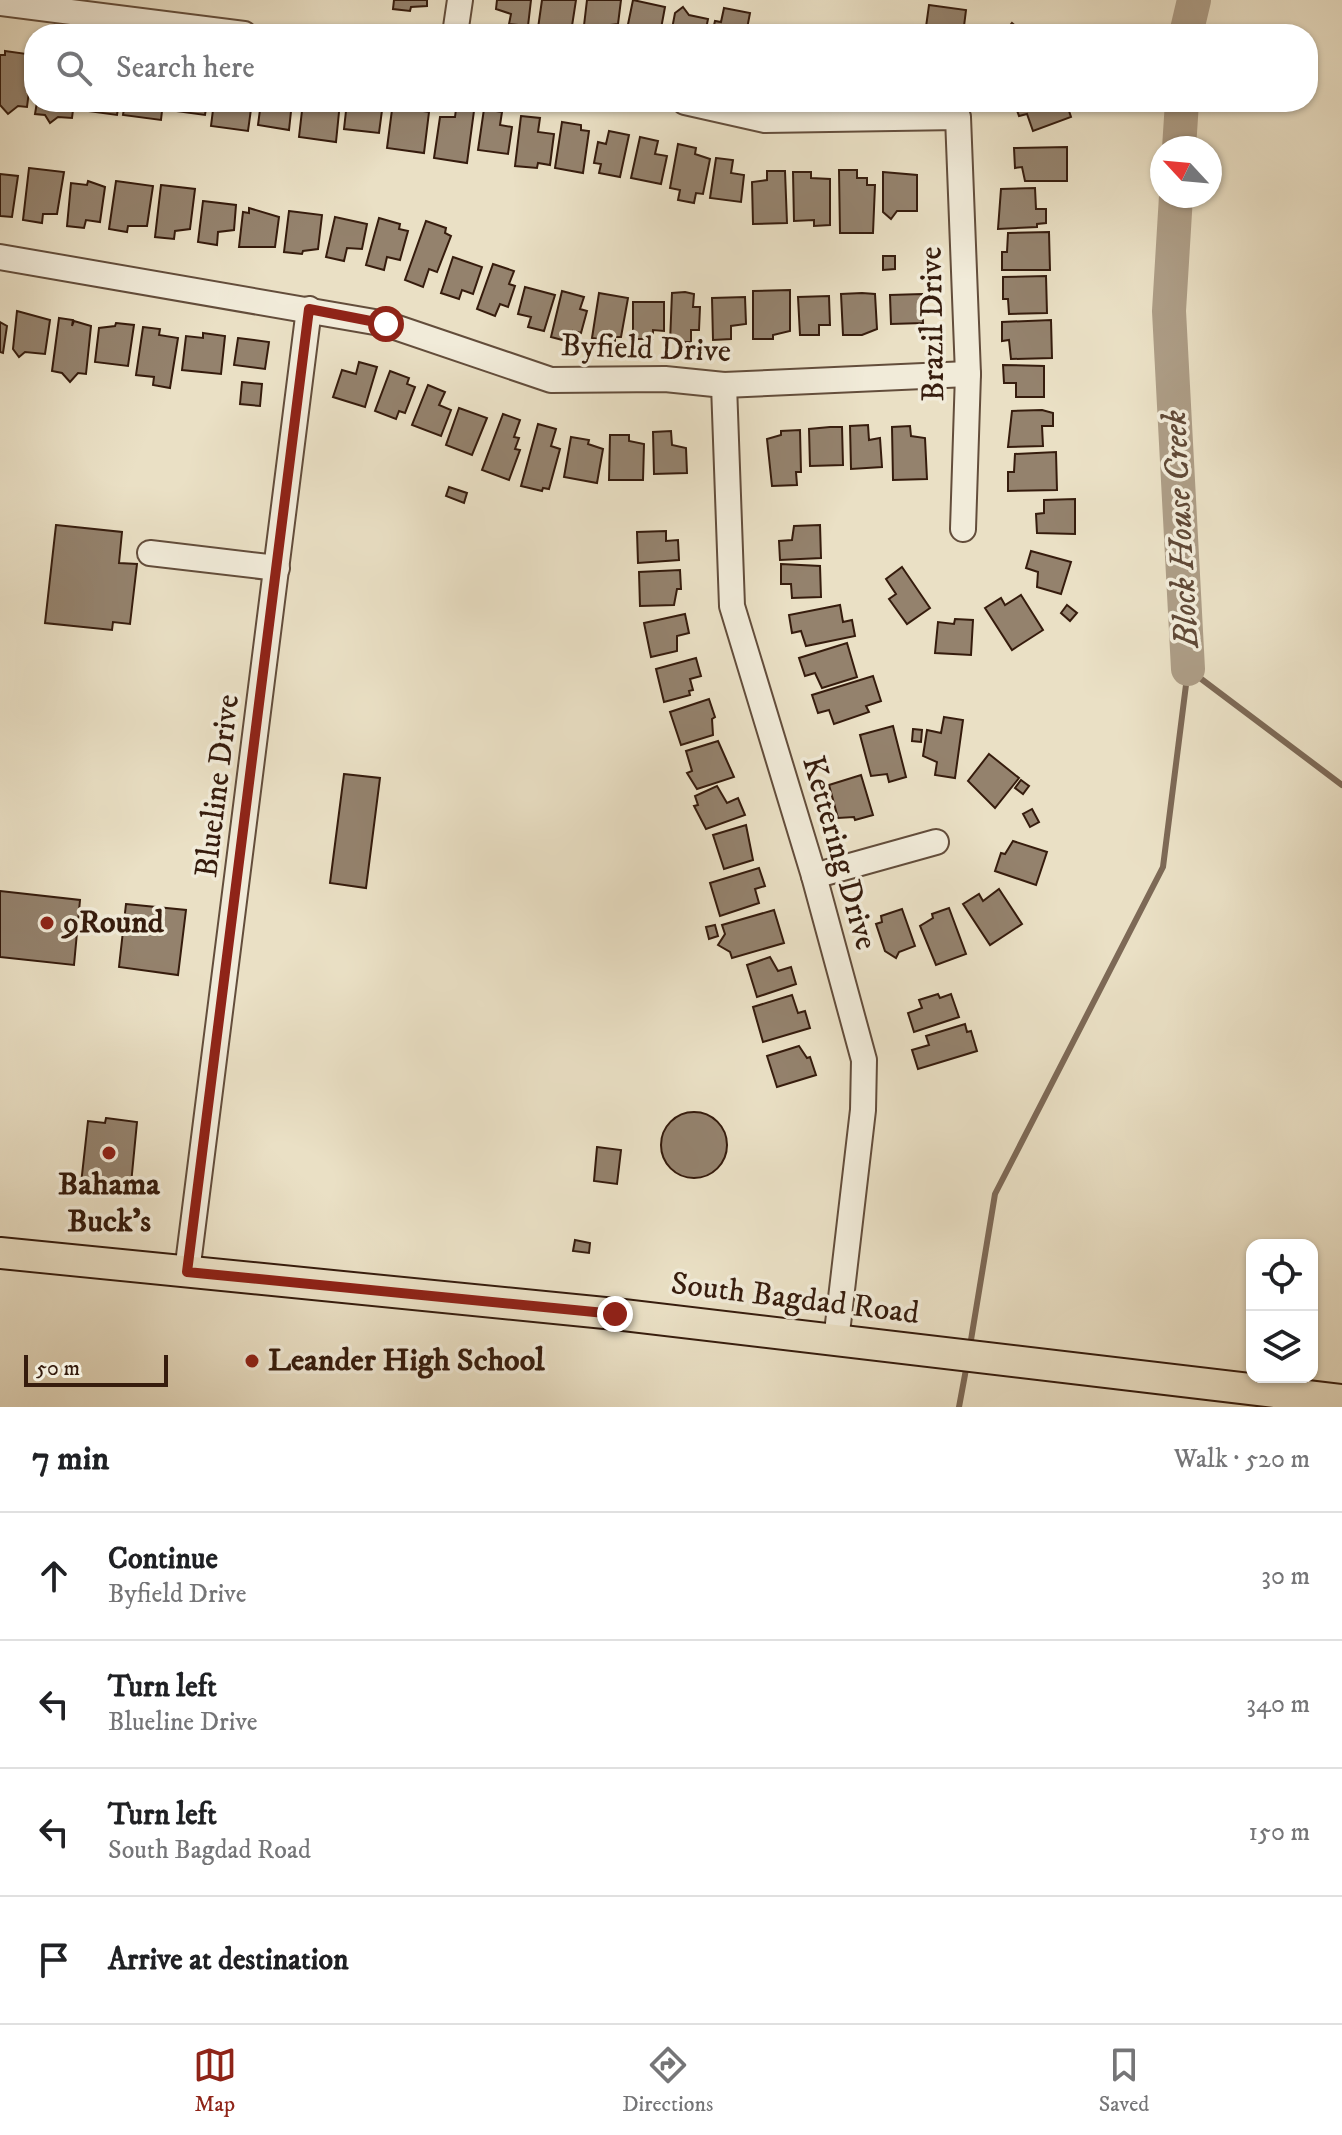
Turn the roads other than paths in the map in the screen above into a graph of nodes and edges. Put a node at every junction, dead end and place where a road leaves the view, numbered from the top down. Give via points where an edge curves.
1 (460, 0) edge
2 (0, 3) edge
3 (165, 24) edge
4 (456, 24) edge
5 (729, 112) edge
6 (0, 257) edge
7 (309, 309) junction
8 (968, 374) junction
9 (724, 385) junction
10 (963, 529) dead end
11 (150, 553) dead end
12 (277, 568) junction
13 (936, 842) dead end
14 (814, 876) junction
15 (0, 1253) edge
16 (187, 1272) junction
17 (836, 1341) junction
18 (1335, 1402) edge

1 - 4 street
2 - 3 street
5 - 8 street, Brazil Drive via 765,120 958,117
6 - 7 street, Byfield Drive
7 - 9 street, Byfield Drive via 386,324 551,380 665,379
7 - 12 street, Blueline Drive
8 - 9 street, Byfield Drive
8 - 10 street, Brazil Drive
9 - 14 street, Kettering Drive via 732,606
11 - 12 street
12 - 16 street, Blueline Drive
13 - 14 street
14 - 17 street, Kettering Drive via 864,1060
15 - 16 main road, South Bagdad Road
16 - 17 main road, South Bagdad Road
17 - 18 main road, South Bagdad Road

